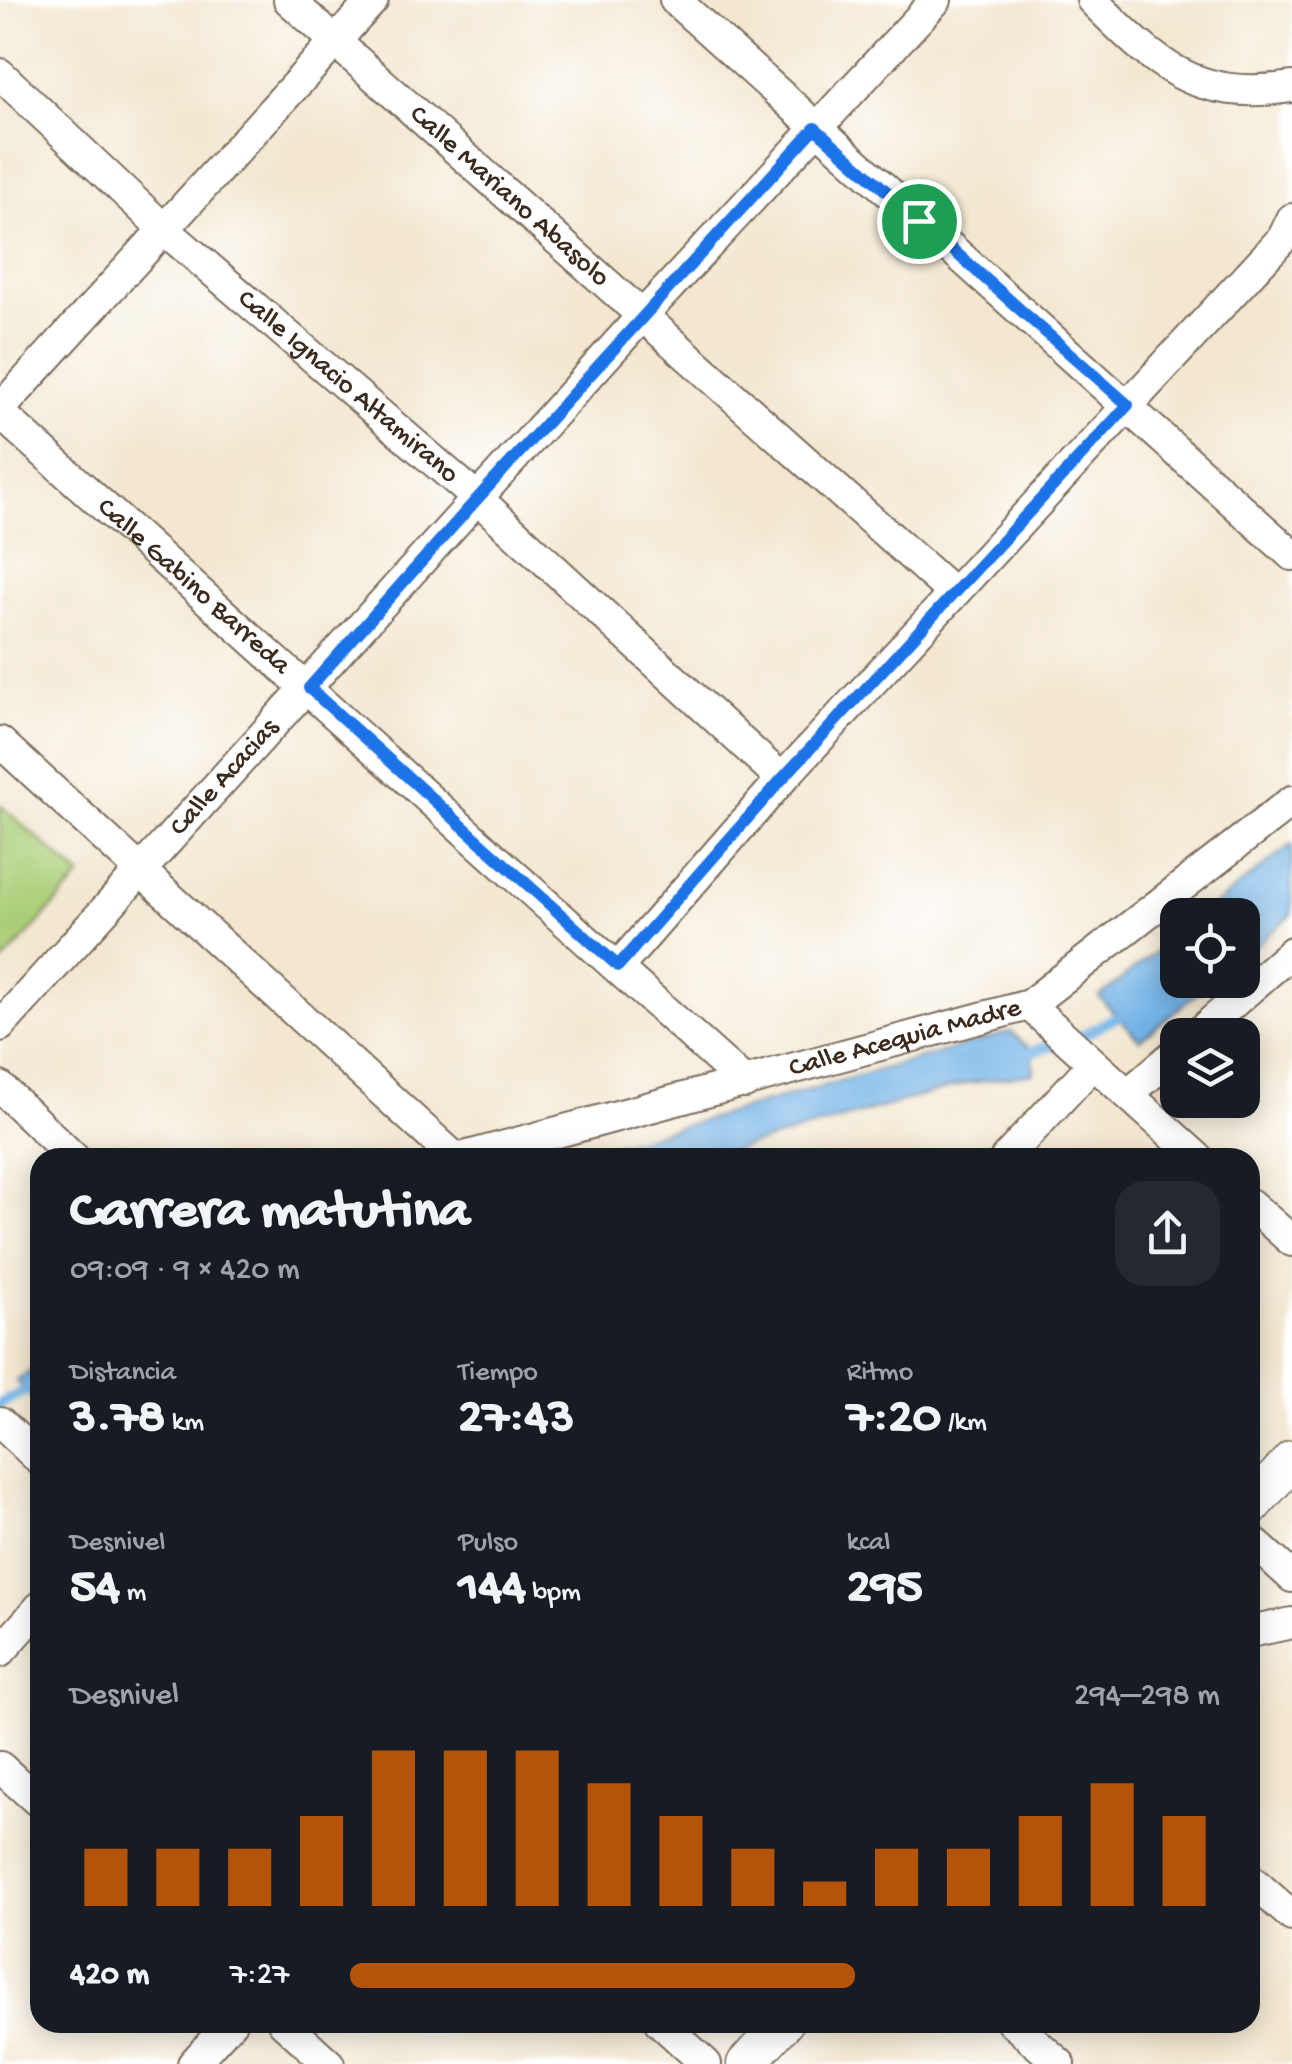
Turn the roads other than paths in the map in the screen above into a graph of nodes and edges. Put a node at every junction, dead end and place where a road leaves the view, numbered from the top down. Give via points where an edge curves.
1 (289, 0) edge
2 (373, 0) edge
3 (675, 0) edge
4 (936, 0) edge
5 (1092, 0) edge
6 (334, 42) junction
7 (0, 74) edge
8 (1292, 87) edge
9 (815, 128) junction
10 (1292, 219) edge
11 (166, 230) junction
12 (644, 314) junction
13 (1128, 405) junction
14 (0, 411) edge
15 (478, 498) junction
16 (1292, 554) edge
17 (953, 594) junction
18 (309, 688) junction
19 (0, 742) edge
20 (782, 779) junction
21 (1292, 801) edge
22 (143, 872) junction
23 (1292, 952) edge
24 (618, 966) junction
25 (1037, 1013) junction
26 (1216, 1018) edge
27 (0, 1026) edge
28 (1087, 1058) junction
29 (1160, 1066) edge
30 (746, 1082) junction
31 (0, 1087) edge
32 (1128, 1094) junction
33 (64, 1148) edge
34 (447, 1148) edge
35 (496, 1148) edge
36 (1014, 1148) edge
37 (1187, 1148) edge
38 (1260, 1213) edge
39 (1292, 1241) edge
40 (8, 1429) edge
41 (30, 1450) edge
42 (1292, 1460) edge
43 (1260, 1495) edge
44 (1260, 1547) edge
45 (1292, 1577) edge
46 (30, 1619) edge
47 (1292, 1623) edge
48 (1260, 1630) edge
49 (0, 1652) edge
50 (0, 1767) edge
51 (30, 1794) edge
52 (1260, 1888) edge
53 (1292, 1916) edge
54 (221, 2033) edge
55 (296, 2033) edge
56 (672, 2033) edge
57 (774, 2033) edge
58 (1025, 2033) edge
59 (193, 2064) edge
60 (329, 2064) edge
61 (706, 2064) edge
62 (746, 2064) edge
63 (1060, 2064) edge

1 - 6 street, Calle Mariano Abasolo
2 - 6 street
3 - 9 street
4 - 9 street, Calle Acacias
5 - 8 street via 1142,50 1192,82
6 - 11 street
6 - 12 street, Calle Mariano Abasolo
7 - 11 street, Calle Ignacio Altamirano
9 - 12 street, Calle Acacias
9 - 13 street
10 - 13 street via 1283,238
11 - 14 street
11 - 15 street, Calle Ignacio Altamirano
12 - 15 street, Calle Acacias
12 - 17 street, Calle Mariano Abasolo
13 - 16 street
13 - 17 street
14 - 18 street, Calle Gabino Barreda
15 - 18 street, Calle Acacias
15 - 20 street, Calle Ignacio Altamirano
17 - 20 street
18 - 22 street, Calle Acacias
18 - 24 street, Calle Gabino Barreda
19 - 22 street
20 - 24 street
21 - 25 street, Calle Acequia Madre
22 - 27 street, Calle Acacias
22 - 34 street
23 - 26 street
24 - 30 street, Calle Gabino Barreda
25 - 28 street
25 - 30 street, Calle Acequia Madre
28 - 32 street
28 - 36 street
29 - 32 street
30 - 35 street, Calle Acequia Madre
31 - 33 street
32 - 37 street
38 - 39 street
40 - 41 street
42 - 43 street
44 - 45 street
46 - 49 street
47 - 48 street
50 - 51 street
52 - 53 street
54 - 59 street
55 - 60 street
56 - 61 street
57 - 62 street
58 - 63 street

